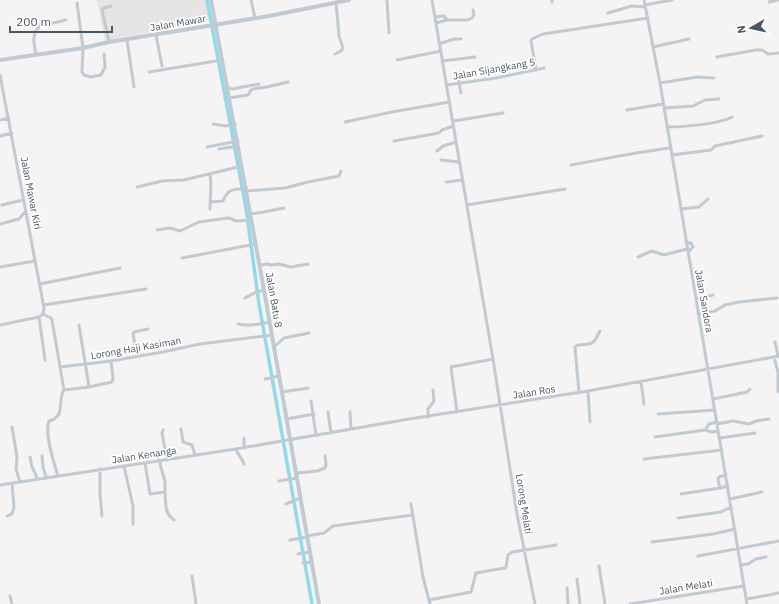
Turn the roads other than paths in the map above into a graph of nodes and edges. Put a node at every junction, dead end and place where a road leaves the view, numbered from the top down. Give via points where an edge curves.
1 (211, 0) edge
2 (251, 0) edge
3 (349, 0) edge
4 (387, 0) edge
5 (432, 0) edge
6 (644, 0) edge
7 (672, 0) edge
8 (779, 0) edge
9 (336, 2) junction
10 (769, 2) dead end
11 (76, 3) dead end
12 (111, 6) dead end
13 (645, 6) junction
14 (473, 10) dead end
15 (608, 13) dead end
16 (435, 17) junction
17 (255, 18) junction
18 (648, 18) junction
19 (66, 20) dead end
20 (447, 20) junction
21 (436, 23) junction
22 (215, 25) junction
23 (389, 33) dead end
24 (156, 35) junction
25 (461, 39) dead end
26 (689, 39) dead end
27 (127, 40) junction
28 (109, 42) junction
29 (439, 44) junction
30 (653, 47) junction
31 (83, 48) junction
32 (441, 51) junction
33 (779, 53) edge
34 (36, 54) junction
35 (104, 54) dead end
36 (334, 54) dead end
37 (475, 57) dead end
38 (717, 57) dead end
39 (0, 60) edge
40 (222, 60) junction
41 (398, 60) dead end
42 (442, 61) junction
43 (162, 66) dead end
44 (544, 68) dead end
45 (536, 70) junction
46 (149, 72) dead end
47 (457, 72) dead end
48 (0, 75) edge
49 (714, 78) dead end
50 (288, 82) dead end
51 (459, 83) junction
52 (660, 83) junction
53 (259, 84) dead end
54 (447, 85) junction
55 (134, 87) dead end
56 (228, 87) junction
57 (461, 93) dead end
58 (5, 98) junction
59 (229, 98) junction
60 (0, 99) edge
61 (719, 99) dead end
62 (450, 102) junction
63 (663, 104) junction
64 (664, 108) junction
65 (627, 110) dead end
66 (503, 113) dead end
67 (732, 117) dead end
68 (9, 118) junction
69 (0, 120) edge
70 (453, 121) junction
71 (345, 122) dead end
72 (213, 124) dead end
73 (231, 125) junction
74 (453, 126) junction
75 (667, 127) junction
76 (12, 133) junction
77 (0, 136) edge
78 (762, 136) dead end
79 (394, 141) dead end
80 (456, 142) junction
81 (235, 144) junction
82 (207, 148) dead end
83 (670, 148) junction
84 (438, 151) dead end
85 (672, 155) junction
86 (441, 160) dead end
87 (459, 162) junction
88 (571, 165) dead end
89 (241, 166) junction
90 (341, 171) dead end
91 (210, 174) junction
92 (462, 180) junction
93 (446, 182) dead end
94 (137, 187) dead end
95 (245, 189) junction
96 (565, 189) dead end
97 (708, 199) dead end
98 (23, 200) junction
99 (210, 202) junction
100 (2, 205) dead end
101 (467, 205) junction
102 (210, 208) dead end
103 (284, 208) dead end
104 (681, 209) junction
105 (25, 212) junction
106 (250, 214) junction
107 (250, 220) junction
108 (0, 224) edge
109 (157, 230) dead end
110 (686, 243) junction
111 (254, 244) junction
112 (687, 250) junction
113 (638, 257) dead end
114 (182, 258) dead end
115 (36, 261) junction
116 (260, 264) junction
117 (308, 264) dead end
118 (0, 267) edge
119 (120, 268) dead end
120 (40, 284) junction
121 (146, 290) dead end
122 (260, 291) junction
123 (713, 295) dead end
124 (245, 298) dead end
125 (777, 298) dead end
126 (696, 299) junction
127 (44, 305) junction
128 (43, 314) junction
129 (698, 314) junction
130 (39, 317) junction
131 (268, 323) junction
132 (238, 324) dead end
133 (0, 325) edge
134 (79, 325) dead end
135 (148, 329) dead end
136 (600, 331) dead end
137 (309, 333) dead end
138 (270, 335) junction
139 (775, 342) dead end
140 (274, 347) junction
141 (137, 356) junction
142 (777, 356) edge
143 (493, 359) junction
144 (45, 360) dead end
145 (111, 361) junction
146 (85, 365) junction
147 (60, 367) junction
148 (708, 370) junction
149 (277, 376) junction
150 (265, 379) dead end
151 (641, 382) junction
152 (89, 387) junction
153 (308, 388) dead end
154 (750, 389) dead end
155 (64, 390) junction
156 (433, 390) dead end
157 (588, 391) junction
158 (282, 392) junction
159 (778, 392) edge
160 (579, 393) junction
161 (713, 399) junction
162 (311, 401) dead end
163 (644, 404) dead end
164 (501, 406) junction
165 (715, 410) junction
166 (328, 412) dead end
167 (350, 412) dead end
168 (457, 412) junction
169 (314, 414) junction
170 (658, 414) dead end
171 (428, 417) junction
172 (287, 419) junction
173 (769, 419) dead end
174 (590, 422) dead end
175 (717, 423) junction
176 (12, 427) dead end
177 (181, 429) dead end
178 (351, 429) junction
179 (163, 430) dead end
180 (705, 430) junction
181 (718, 431) junction
182 (331, 433) junction
183 (755, 433) dead end
184 (316, 435) junction
185 (656, 437) dead end
186 (244, 438) dead end
187 (720, 438) junction
188 (289, 440) junction
189 (244, 447) junction
190 (236, 449) junction
191 (722, 450) junction
192 (195, 455) junction
193 (42, 456) dead end
194 (325, 456) dead end
195 (30, 457) dead end
196 (644, 459) dead end
197 (159, 460) junction
198 (167, 460) junction
199 (145, 463) junction
200 (244, 464) dead end
201 (124, 466) junction
202 (100, 469) junction
203 (726, 475) junction
204 (58, 476) junction
205 (296, 476) junction
206 (46, 477) junction
207 (37, 479) junction
208 (20, 482) junction
209 (279, 482) dead end
210 (12, 484) junction
211 (0, 485) edge
212 (728, 486) junction
213 (720, 488) junction
214 (165, 492) junction
215 (762, 492) dead end
216 (681, 494) dead end
217 (299, 499) junction
218 (730, 499) junction
219 (286, 504) dead end
220 (411, 504) dead end
221 (731, 507) junction
222 (412, 515) junction
223 (7, 516) dead end
224 (102, 516) dead end
225 (678, 518) dead end
226 (174, 520) dead end
227 (133, 524) dead end
228 (735, 529) junction
229 (306, 537) junction
230 (290, 540) dead end
231 (652, 542) dead end
232 (779, 542) edge
233 (556, 545) dead end
234 (738, 548) junction
235 (524, 550) junction
236 (308, 552) junction
237 (298, 554) dead end
238 (698, 556) dead end
239 (766, 557) dead end
240 (312, 562) junction
241 (305, 563) dead end
242 (741, 565) junction
243 (599, 566) dead end
244 (192, 576) dead end
245 (577, 578) dead end
246 (744, 586) junction
247 (567, 588) dead end
248 (779, 593) edge
249 (10, 596) dead end
250 (747, 599) junction
251 (429, 602) edge
252 (645, 603) edge
253 (12, 604) edge
254 (196, 604) edge
255 (319, 604) edge
256 (535, 604) edge
257 (568, 604) edge
258 (580, 604) edge
259 (605, 604) edge
260 (630, 604) edge
261 (748, 604) edge

1 - 22 street, Jalan Batu 8
2 - 17 street
3 - 9 street, Jalan Mawar
4 - 23 street
5 - 16 street, Lorong Melati
6 - 13 street, Jalan Sandora
7 - 13 street
8 - 10 street
9 - 17 street, Jalan Mawar
9 - 36 street via 339,36 343,48
11 - 31 street
12 - 28 street via 102,10
13 - 15 street via 632,6
13 - 18 street, Jalan Sandora
14 - 20 street via 474,15 470,19
16 - 20 street via 444,16
16 - 21 street, Lorong Melati
17 - 22 street, Jalan Mawar
18 - 30 street, Jalan Sandora
18 - 45 street via 535,36 531,41
19 - 34 street via 38,28 34,37
20 - 21 street
21 - 29 street, Lorong Melati
22 - 24 street, Jalan Mawar
22 - 40 street, Jalan Batu 8
24 - 27 street, Jalan Mawar
24 - 43 street
25 - 29 street
26 - 30 street
27 - 28 street, Jalan Mawar
27 - 55 street
28 - 31 street, Jalan Mawar
29 - 32 street, Lorong Melati
30 - 52 street, Jalan Sandora
31 - 34 street, Jalan Mawar
31 - 35 street via 82,72 86,77 101,75 105,67
32 - 41 street
32 - 42 street, Lorong Melati
33 - 38 street via 768,54 756,50
34 - 39 street, Jalan Mawar
37 - 42 street
40 - 46 street
40 - 56 street, Jalan Batu 8
42 - 54 street, Lorong Melati
44 - 45 street, Jalan Sijangkang 5
45 - 51 street, Jalan Sijangkang 5
47 - 51 street
48 - 58 street, Jalan Mawar Kiri
49 - 52 street via 697,77
50 - 59 street via 254,89 248,95
51 - 54 street, Jalan Sijangkang 5
51 - 57 street
52 - 63 street, Jalan Sandora
53 - 56 street via 232,89
54 - 62 street, Lorong Melati
56 - 59 street, Jalan Batu 8
58 - 60 street
58 - 68 street, Jalan Mawar Kiri
59 - 73 street, Jalan Batu 8
61 - 64 street via 705,100 693,106
62 - 70 street, Lorong Melati
62 - 71 street
63 - 64 street, Jalan Sandora
63 - 65 street
64 - 75 street, Jalan Sandora
66 - 70 street
67 - 75 street via 722,121
68 - 69 street
68 - 76 street, Jalan Mawar Kiri
70 - 74 street, Lorong Melati
72 - 73 street
73 - 81 street, Jalan Batu 8
74 - 79 street via 439,133
74 - 80 street, Lorong Melati
75 - 83 street, Jalan Sandora
76 - 77 street
76 - 98 street, Jalan Mawar Kiri
78 - 85 street via 715,146 711,150
80 - 84 street via 443,146
80 - 87 street, Lorong Melati
81 - 82 street via 219,149
81 - 89 street, Jalan Batu 8
83 - 85 street, Jalan Sandora
83 - 88 street
85 - 104 street, Jalan Sandora
86 - 87 street
87 - 92 street, Lorong Melati
89 - 91 street
89 - 95 street, Jalan Batu 8
90 - 95 street via 339,176 285,188
91 - 94 street
91 - 99 street
92 - 93 street
92 - 101 street, Lorong Melati
95 - 99 street via 230,190 223,201
95 - 106 street, Jalan Batu 8
96 - 101 street
97 - 104 street via 699,207
98 - 100 street
98 - 105 street, Jalan Mawar Kiri
99 - 102 street
101 - 143 street, Lorong Melati
103 - 106 street
104 - 110 street, Jalan Sandora
105 - 108 street via 19,219
105 - 115 street, Jalan Mawar Kiri
106 - 107 street, Jalan Batu 8
107 - 109 street via 228,218 199,222 180,231 170,228
107 - 111 street, Jalan Batu 8
110 - 112 street, Jalan Sandora
110 - 112 street via 691,243 693,247
111 - 114 street
111 - 116 street, Jalan Batu 8
112 - 113 street via 664,255 652,251
112 - 126 street, Jalan Sandora
115 - 118 street
115 - 120 street, Jalan Mawar Kiri
116 - 117 street via 291,267
116 - 122 street, Jalan Batu 8
119 - 120 street
120 - 127 street, Jalan Mawar Kiri
121 - 127 street
122 - 124 street
122 - 131 street, Jalan Batu 8
123 - 126 street
125 - 129 street via 739,302
126 - 129 street, Jalan Sandora
127 - 128 street, Jalan Mawar Kiri
128 - 130 street
128 - 147 street via 52,320
129 - 148 street, Jalan Sandora
130 - 133 street
130 - 144 street
131 - 132 street
131 - 138 street, Jalan Batu 8
134 - 146 street
135 - 141 street via 134,332
136 - 160 street via 592,344 576,347
137 - 140 street via 284,338
138 - 140 street, Jalan Batu 8
138 - 141 street, Lorong Haji Kasiman via 200,344
139 - 142 street
140 - 149 street, Jalan Batu 8
141 - 145 street, Lorong Haji Kasiman
142 - 148 street, Jalan Ros
142 - 159 street
143 - 164 street, Lorong Melati
143 - 168 street via 451,367
145 - 146 street, Lorong Haji Kasiman
145 - 152 street via 112,382
146 - 147 street, Lorong Haji Kasiman
146 - 152 street
147 - 155 street
148 - 151 street, Jalan Ros
148 - 161 street, Jalan Sandora
149 - 150 street
149 - 158 street, Jalan Batu 8
151 - 157 street, Jalan Ros
151 - 163 street
152 - 155 street
153 - 158 street
154 - 161 street via 747,392
155 - 204 street via 60,396 61,408 58,416 49,421 48,426
156 - 171 street via 434,402 428,409
157 - 160 street, Jalan Ros
157 - 174 street
158 - 172 street, Jalan Batu 8
160 - 164 street, Jalan Ros
161 - 165 street, Jalan Sandora
162 - 169 street
164 - 168 street, Jalan Ros
164 - 235 street, Lorong Melati
165 - 170 street
165 - 175 street, Jalan Sandora
166 - 182 street
167 - 178 street
168 - 171 street, Jalan Ros
169 - 172 street
169 - 184 street
171 - 178 street, Jalan Ros
172 - 188 street, Jalan Batu 8
173 - 175 street via 750,424 733,421
175 - 180 street via 708,424
175 - 181 street, Jalan Sandora
176 - 208 street via 17,457 16,469
177 - 192 street via 183,442 192,445
178 - 182 street, Jalan Ros
179 - 198 street
180 - 181 street
180 - 185 street
181 - 187 street, Jalan Sandora
182 - 184 street, Jalan Ros
183 - 187 street
184 - 188 street, Jalan Ros
186 - 189 street
187 - 191 street, Jalan Sandora
188 - 189 street, Jalan Kenanga
188 - 205 street, Jalan Batu 8
189 - 190 street, Jalan Kenanga
190 - 192 street, Jalan Kenanga
190 - 200 street
191 - 196 street
191 - 203 street, Jalan Sandora
192 - 198 street, Jalan Kenanga
193 - 206 street
194 - 205 street via 325,468
195 - 207 street
197 - 198 street, Jalan Kenanga
197 - 199 street, Jalan Kenanga
197 - 214 street
199 - 201 street, Jalan Kenanga
199 - 214 street via 150,494
201 - 202 street, Jalan Kenanga
201 - 227 street via 133,506
202 - 204 street, Jalan Kenanga
202 - 224 street
203 - 212 street, Jalan Sandora
203 - 213 street via 718,478
204 - 206 street, Jalan Kenanga
205 - 209 street
205 - 217 street, Jalan Batu 8
206 - 207 street, Jalan Kenanga
207 - 208 street, Jalan Kenanga
208 - 210 street, Jalan Kenanga
210 - 211 street, Jalan Kenanga
210 - 223 street via 14,506 12,514
212 - 213 street
212 - 218 street, Jalan Sandora
213 - 216 street
214 - 226 street via 167,513
215 - 218 street
217 - 219 street
217 - 229 street, Jalan Batu 8
218 - 221 street, Jalan Sandora
220 - 222 street
221 - 225 street via 721,512
221 - 228 street, Jalan Sandora
222 - 229 street via 334,526 324,533
222 - 251 street
228 - 231 street
228 - 234 street, Jalan Sandora
229 - 230 street
229 - 236 street, Jalan Batu 8
232 - 234 street
233 - 235 street
234 - 238 street
234 - 242 street, Jalan Sandora
235 - 251 street via 508,555 505,568 476,573 471,592
235 - 256 street, Lorong Melati
236 - 237 street
236 - 240 street, Jalan Batu 8
239 - 242 street via 756,558 748,564
240 - 241 street
240 - 255 street, Jalan Batu 8
242 - 246 street, Jalan Sandora
243 - 259 street
244 - 254 street
245 - 258 street
246 - 250 street, Jalan Sandora
246 - 252 street, Jalan Melati
247 - 257 street
248 - 250 street
249 - 253 street
250 - 261 street, Jalan Sandora
252 - 260 street, Jalan Melati

